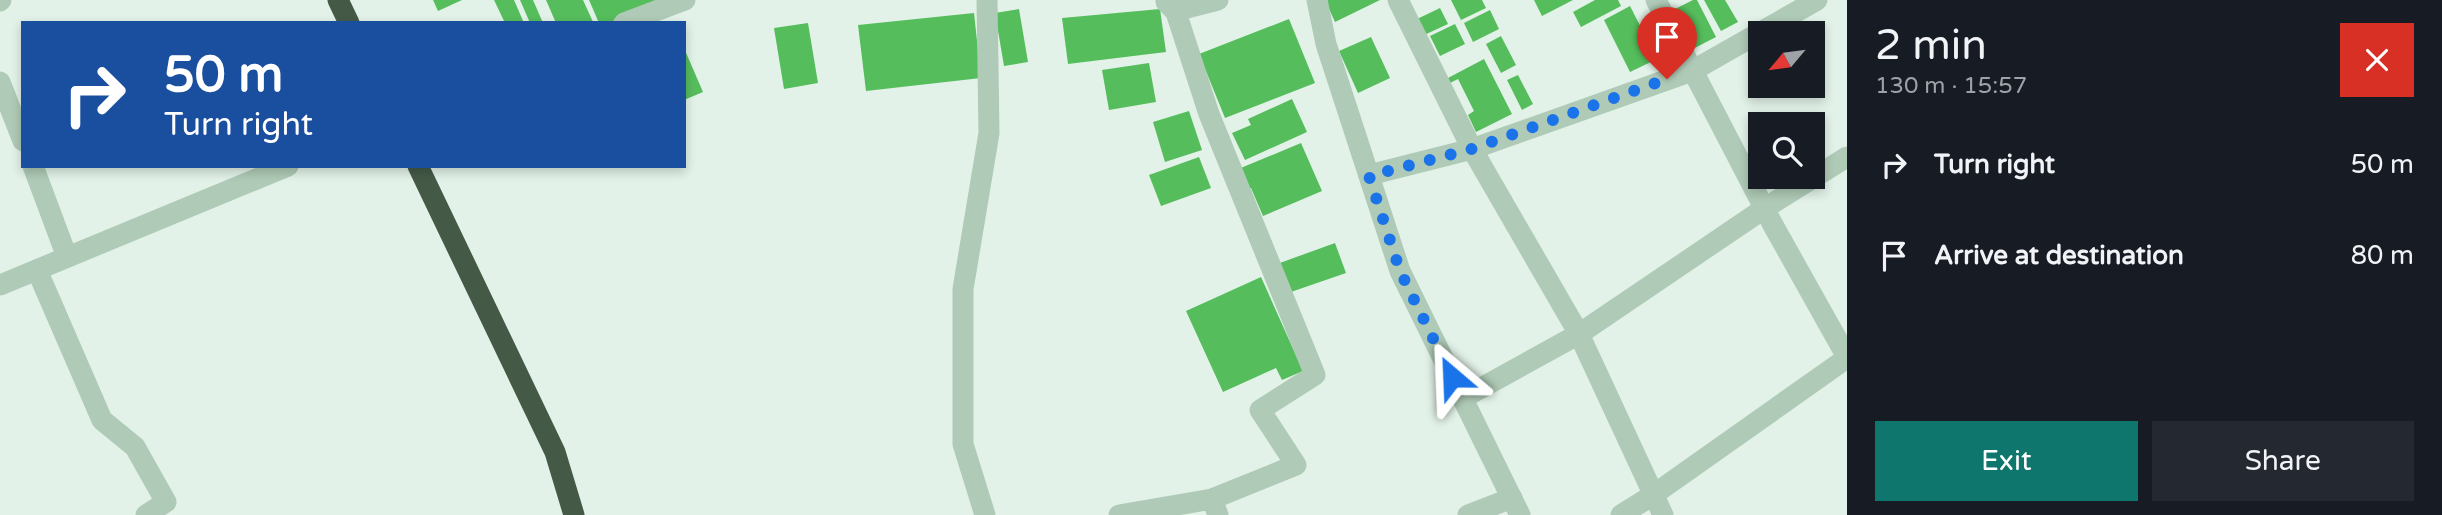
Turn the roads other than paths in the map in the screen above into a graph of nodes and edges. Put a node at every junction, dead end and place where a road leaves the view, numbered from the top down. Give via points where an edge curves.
1 (338, 0) edge
2 (685, 0) edge
3 (987, 0) edge
4 (1218, 0) edge
5 (1317, 0) edge
6 (1398, 0) edge
7 (1656, 0) edge
8 (1817, 0) edge
9 (1171, 4) edge
10 (348, 21) edge
11 (629, 21) edge
12 (1692, 71) junction
13 (0, 82) edge
14 (21, 136) edge
15 (1472, 149) junction
16 (1847, 157) edge
17 (34, 168) edge
18 (283, 168) edge
19 (419, 168) edge
20 (1369, 176) junction
21 (1765, 208) junction
22 (68, 257) junction
23 (37, 270) junction
24 (0, 285) edge
25 (1579, 334) junction
26 (1847, 357) edge
27 (1463, 398) junction
28 (1653, 495) junction
29 (1214, 507) edge
30 (1516, 507) edge
31 (146, 515) edge
32 (574, 515) edge
33 (985, 515) edge
34 (1119, 515) edge
35 (1468, 515) edge
36 (1620, 515) edge
37 (1663, 515) edge

1 - 10 highway
2 - 11 street
3 - 33 street via 989,132 963,289 963,444
4 - 9 street
5 - 20 street via 1326,44
6 - 15 street
7 - 12 street
8 - 12 street
9 - 29 street via 1209,114 1315,375 1260,410 1296,464
12 - 15 street
12 - 21 street
13 - 14 street
15 - 20 street
15 - 25 street
16 - 21 street
17 - 22 street
18 - 22 street
19 - 32 highway via 555,452
20 - 27 street via 1400,271
21 - 25 street
21 - 26 street
22 - 23 street
23 - 24 street
23 - 31 street via 102,420 135,447 166,502
25 - 27 street
25 - 28 street
26 - 28 street
27 - 30 street
28 - 36 street
28 - 37 street
29 - 34 street
30 - 35 street

